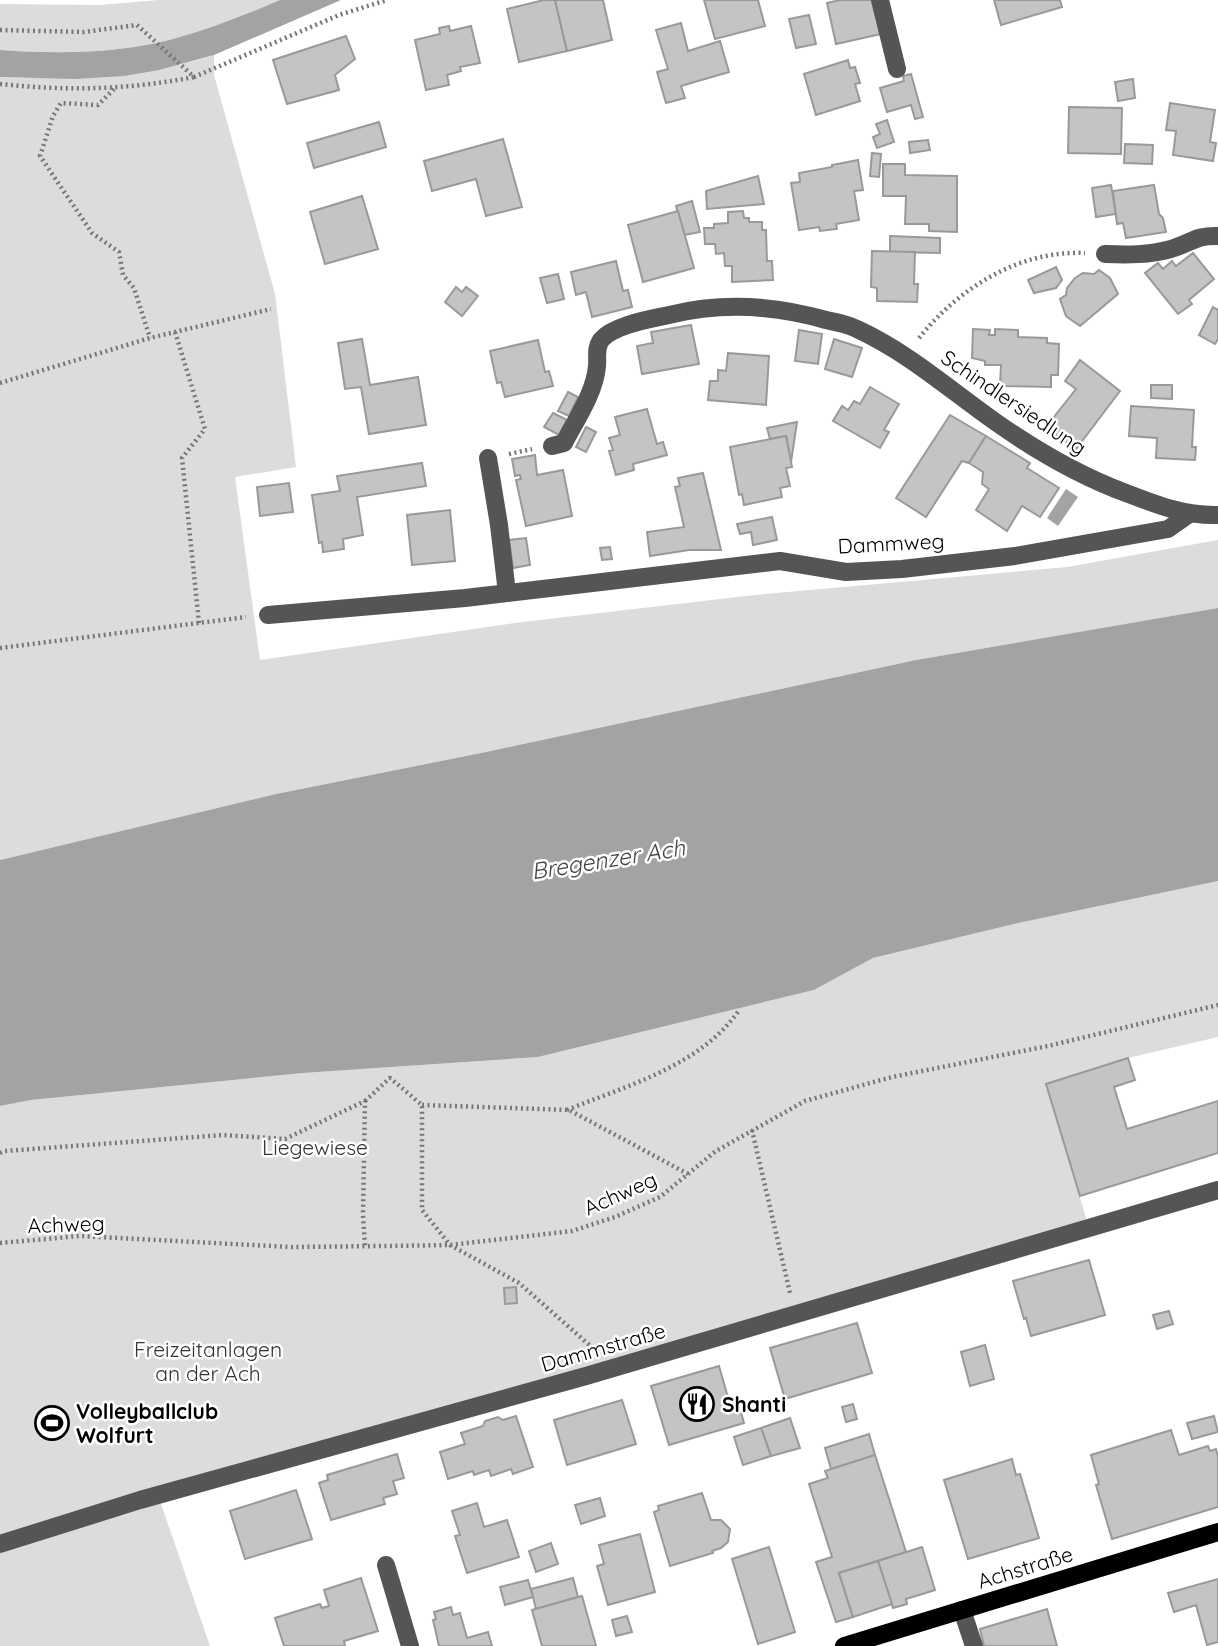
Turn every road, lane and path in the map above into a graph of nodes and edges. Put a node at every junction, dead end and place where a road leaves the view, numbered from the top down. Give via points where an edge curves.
1 (387, 0) edge
2 (880, 0) edge
3 (0, 30) edge
4 (897, 69) dead end
5 (194, 77) junction
6 (0, 85) edge
7 (114, 89) junction
8 (1218, 236) edge
9 (1105, 254) joint
10 (271, 309) dead end
11 (175, 332) junction
12 (150, 338) junction
13 (907, 357) junction
14 (0, 383) edge
15 (552, 446) joint
16 (488, 458) joint
17 (1188, 515) junction
18 (1218, 516) edge
19 (507, 593) junction
20 (268, 615) joint
21 (199, 623) junction
22 (0, 648) edge
23 (1218, 1005) edge
24 (740, 1009) dead end
25 (365, 1101) junction
26 (422, 1105) junction
27 (566, 1110) junction
28 (752, 1130) junction
29 (0, 1153) edge
30 (688, 1174) junction
31 (1218, 1190) edge
32 (0, 1242) edge
33 (450, 1245) junction
34 (365, 1246) junction
35 (794, 1314) junction
36 (614, 1367) junction
37 (1218, 1532) edge
38 (0, 1545) edge
39 (386, 1565) dead end
40 (962, 1610) junction
41 (410, 1646) edge
42 (844, 1646) edge
43 (974, 1646) edge

1 - 5 path via 339,15
2 - 4 street
3 - 5 path via 84,32 137,25
5 - 7 path
6 - 7 path
7 - 12 path via 98,105 61,103 40,156 92,233 119,252 123,275 134,288
8 - 9 street via 1202,235 1151,254
9 - 13 path, Schindlersiedlung via 1037,258 998,272 947,309
10 - 11 path
11 - 12 path
11 - 21 path via 205,429 181,458
12 - 14 path
13 - 15 street, Schindlersiedlung via 855,328 767,307 731,306 637,322 601,340 590,391 564,443
13 - 17 street, Schindlersiedlung via 997,423 1079,474
15 - 16 path
16 - 19 street
17 - 18 street, Schindlersiedlung
17 - 19 street, Dammweg via 1168,529 990,559 846,572 780,561
19 - 20 street, Dammweg
20 - 21 path
21 - 22 path
23 - 28 path, Achweg via 892,1077 805,1101
24 - 27 path via 728,1026 676,1066
25 - 26 path via 390,1078
25 - 29 path via 285,1139 223,1135
25 - 34 path
26 - 27 path
26 - 33 path via 422,1210
27 - 30 path
28 - 30 path, Achweg
28 - 35 path
30 - 33 path, Achweg via 660,1197 572,1231
31 - 35 street, Dammstraße
32 - 34 path, Achweg via 80,1236 291,1247
33 - 34 path, Achweg
33 - 36 path via 519,1283
35 - 36 street, Dammstraße
36 - 38 street, Dammstraße via 140,1500
37 - 40 main road, Achstraße
39 - 41 street
40 - 42 main road, Achstraße
40 - 43 street

